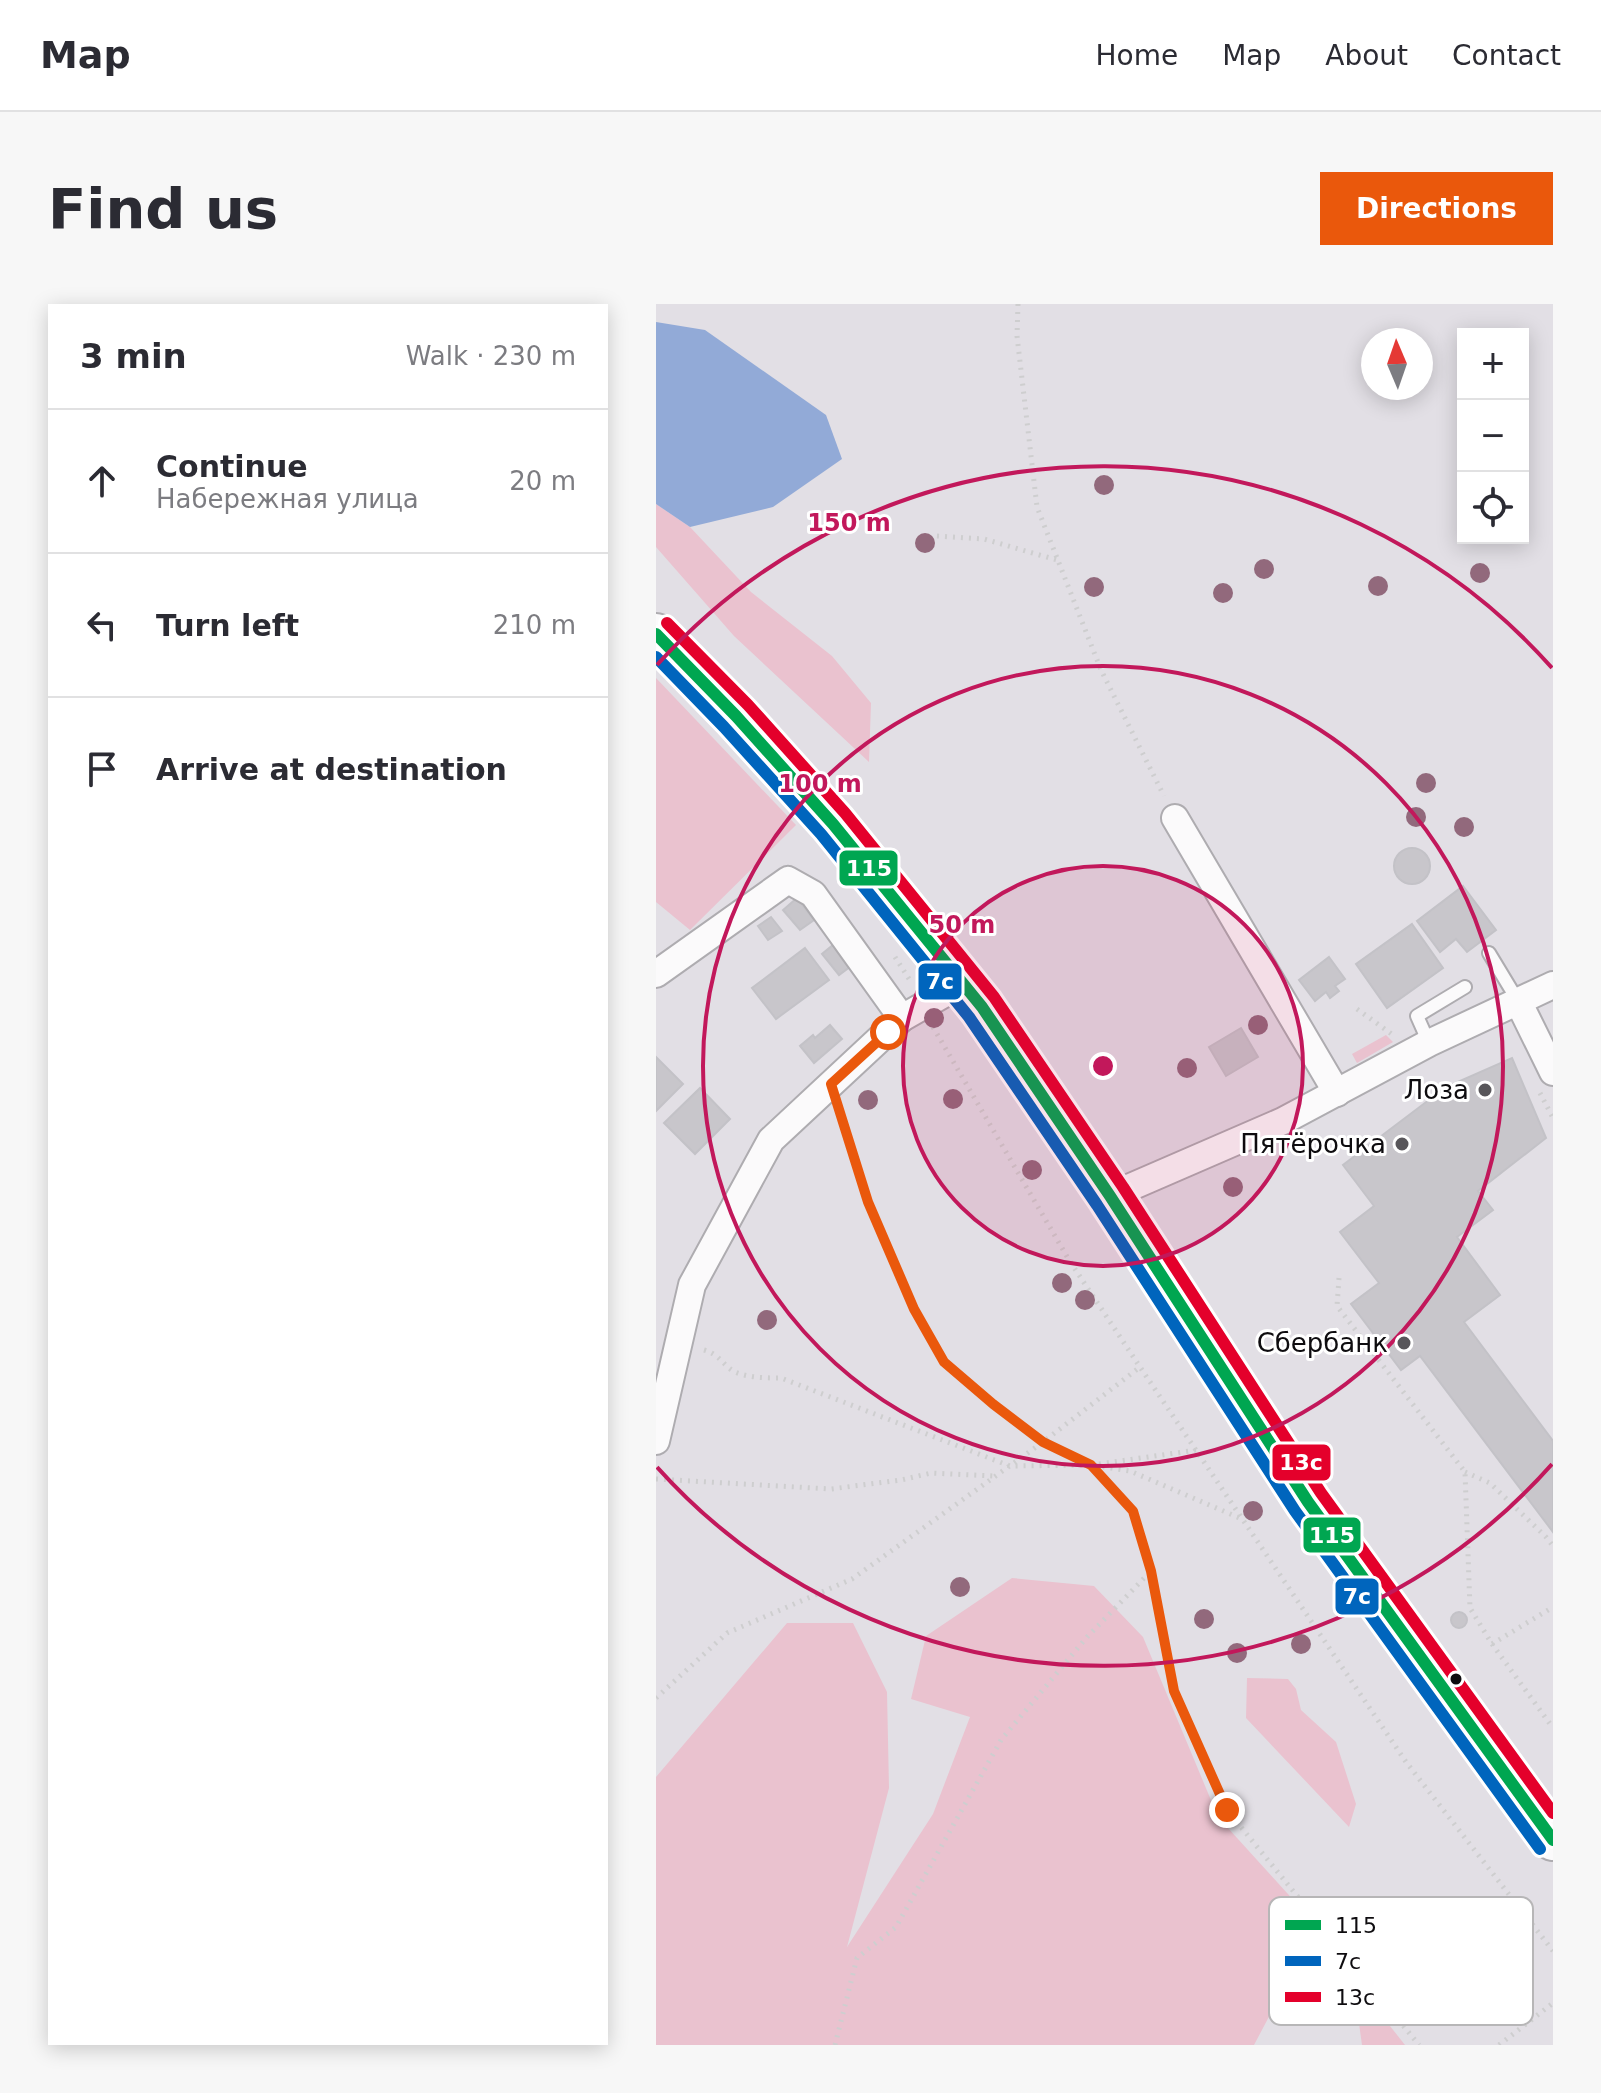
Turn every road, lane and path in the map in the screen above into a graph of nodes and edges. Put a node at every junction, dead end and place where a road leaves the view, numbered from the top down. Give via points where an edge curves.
1 (1018, 304) edge
2 (937, 536) dead end
3 (1058, 561) junction
4 (656, 634) edge
5 (1175, 818) joint
6 (1489, 953) dead end
7 (656, 974) edge
8 (963, 983) junction
9 (1553, 985) edge
10 (1465, 987) dead end
11 (1518, 1001) junction
12 (1357, 1009) dead end
13 (912, 1012) junction
14 (1390, 1033) dead end
15 (1429, 1043) junction
16 (1553, 1072) edge
17 (831, 1084) junction
18 (1337, 1093) junction
19 (1110, 1196) junction
20 (1339, 1278) dead end
21 (679, 1343) junction
22 (1140, 1367) junction
23 (656, 1441) edge
24 (1043, 1442) junction
25 (1197, 1450) junction
26 (1091, 1465) junction
27 (1010, 1466) junction
28 (1465, 1472) junction
29 (995, 1477) junction
30 (656, 1479) edge
31 (1243, 1520) junction
32 (1553, 1546) edge
33 (1151, 1571) junction
34 (1553, 1607) edge
35 (1492, 1644) junction
36 (656, 1698) edge
37 (1553, 1728) edge
38 (1553, 1840) edge
39 (1298, 1897) edge
40 (1511, 1897) edge
41 (1533, 1925) edge
42 (1553, 1951) edge
43 (1553, 2003) edge
44 (1533, 2019) edge
45 (1403, 2025) edge
46 (1525, 2025) edge
47 (835, 2045) edge
48 (1419, 2045) edge
49 (1499, 2045) edge

1 - 3 path via 1037,507
2 - 3 path via 984,539
3 - 5 path via 1101,670
4 - 8 main road via 833,824
5 - 18 street
6 - 11 lane
7 - 13 street via 788,880 813,894
8 - 13 street
8 - 19 main road
9 - 11 street
10 - 15 lane via 1417,1016
11 - 15 street
11 - 16 street
12 - 14 path
13 - 17 street
13 - 22 path
15 - 18 street
17 - 21 street via 771,1140 692,1285
17 - 24 path via 868,1202 914,1309 944,1362
18 - 19 street
19 - 38 main road via 1308,1502
20 - 28 path via 1337,1306
21 - 23 street
21 - 27 path via 715,1353 735,1372 781,1378
22 - 24 path
22 - 25 path
24 - 26 path
24 - 27 path
25 - 26 path
25 - 31 path
26 - 27 path
26 - 31 path via 1130,1471
26 - 33 path via 1133,1511
27 - 29 path
28 - 32 path via 1490,1483
28 - 35 path via 1470,1608
29 - 30 path via 931,1473 831,1489
29 - 36 path via 852,1579 727,1633
31 - 40 path via 1406,1762
33 - 39 path via 1174,1691 1227,1810
33 - 47 path via 1087,1637 1001,1740 896,1927 857,1958
34 - 35 path
35 - 37 path
41 - 42 path
43 - 44 path
45 - 48 path
46 - 49 path

